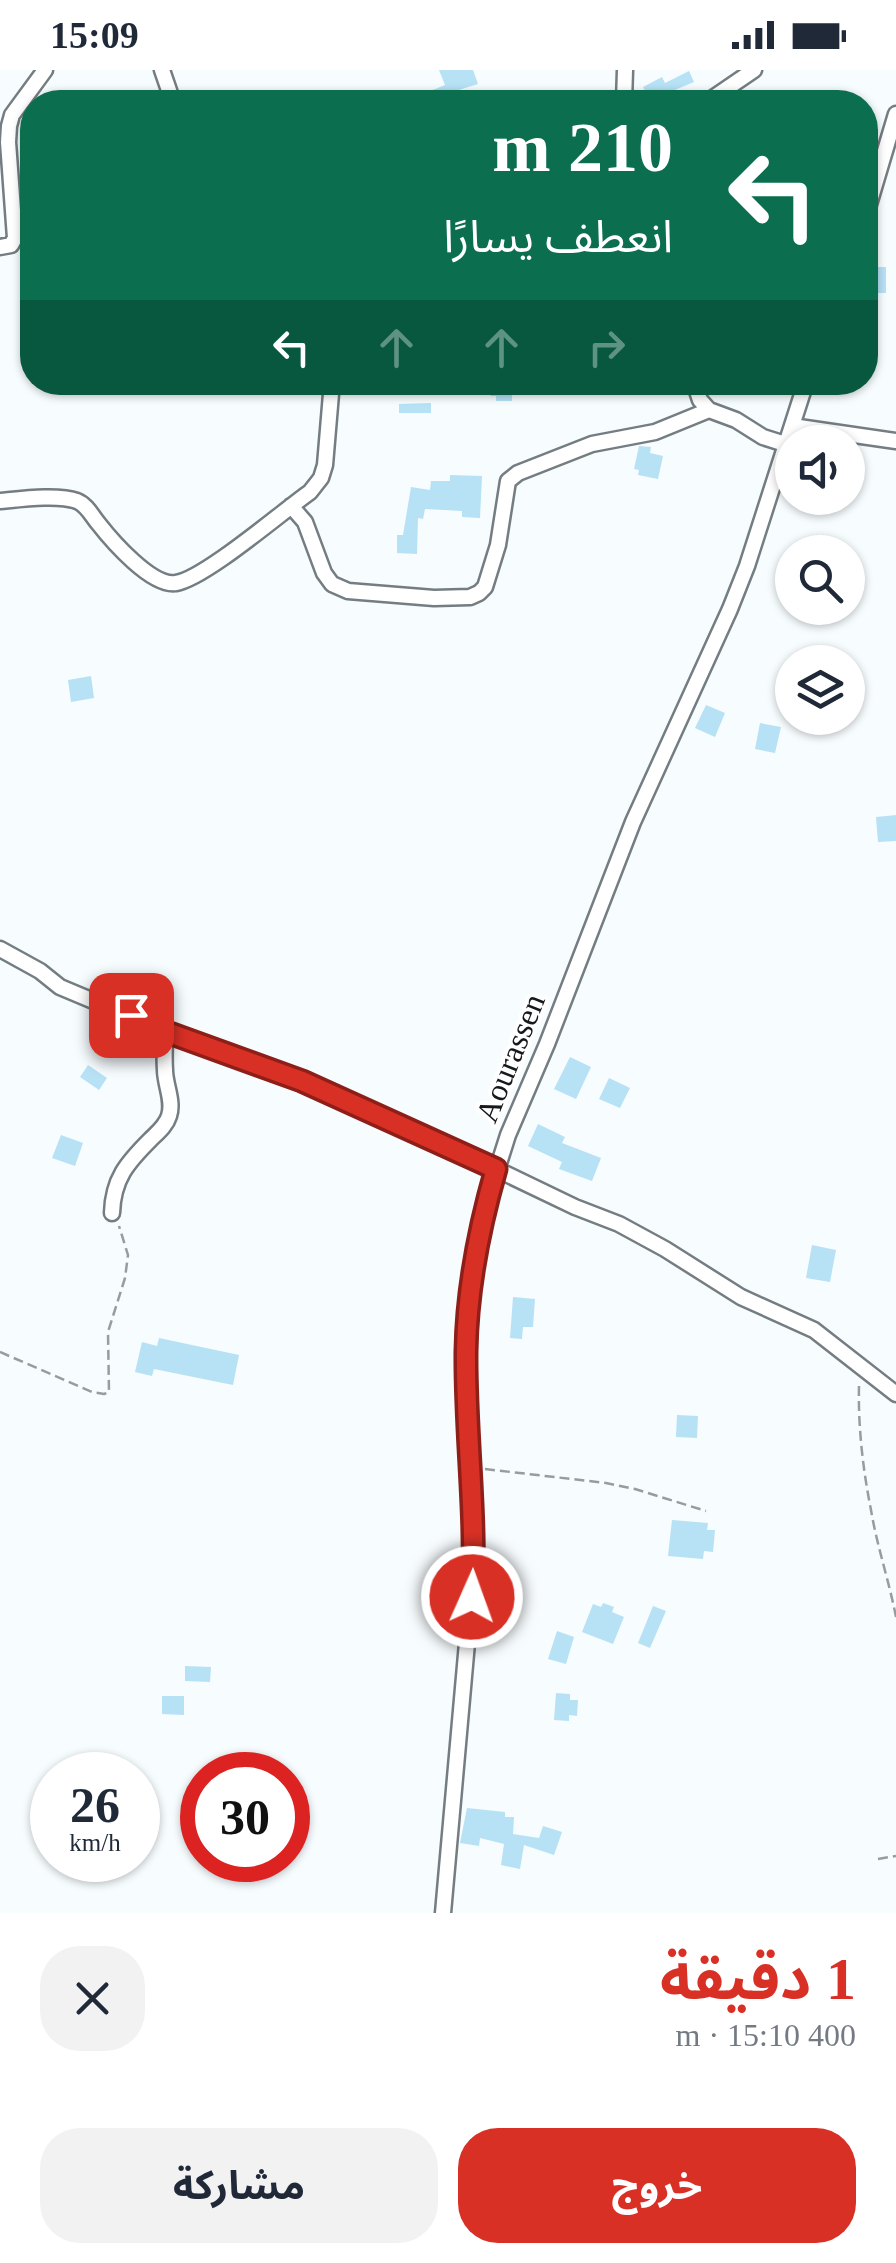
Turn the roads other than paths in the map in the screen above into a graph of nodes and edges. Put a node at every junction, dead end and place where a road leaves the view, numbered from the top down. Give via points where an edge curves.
1 (754, 70) edge
2 (725, 90) edge
3 (20, 106) edge
4 (896, 114) edge
5 (891, 150) edge
6 (878, 184) edge
7 (0, 247) edge
8 (331, 395) edge
9 (698, 395) edge
10 (802, 395) edge
11 (709, 410) junction
12 (792, 425) edge
13 (865, 437) edge
14 (775, 440) edge
15 (896, 442) edge
16 (775, 476) edge
17 (0, 500) edge
18 (290, 506) junction
19 (0, 949) edge
20 (164, 1031) junction
21 (496, 1169) junction
22 (112, 1214) road end
23 (896, 1394) edge
24 (442, 1913) edge

1 - 2 street
3 - 7 street via 10,120 8,142 16,232 12,244
4 - 5 street
5 - 6 street
8 - 18 street via 322,478
9 - 11 street
10 - 12 street, Aourassen
11 - 14 street
11 - 18 street via 655,432 592,444 508,481 485,587 470,597 332,584 305,522
13 - 15 street
16 - 21 street, Aourassen via 730,609 633,822
17 - 18 street via 77,502 139,566 176,583 205,570
19 - 20 street via 60,987
20 - 21 street via 302,1081
20 - 22 street via 169,1116 123,1172
21 - 23 street via 619,1224 741,1297 814,1330
21 - 24 street, Aourassen via 468,1311 474,1564

